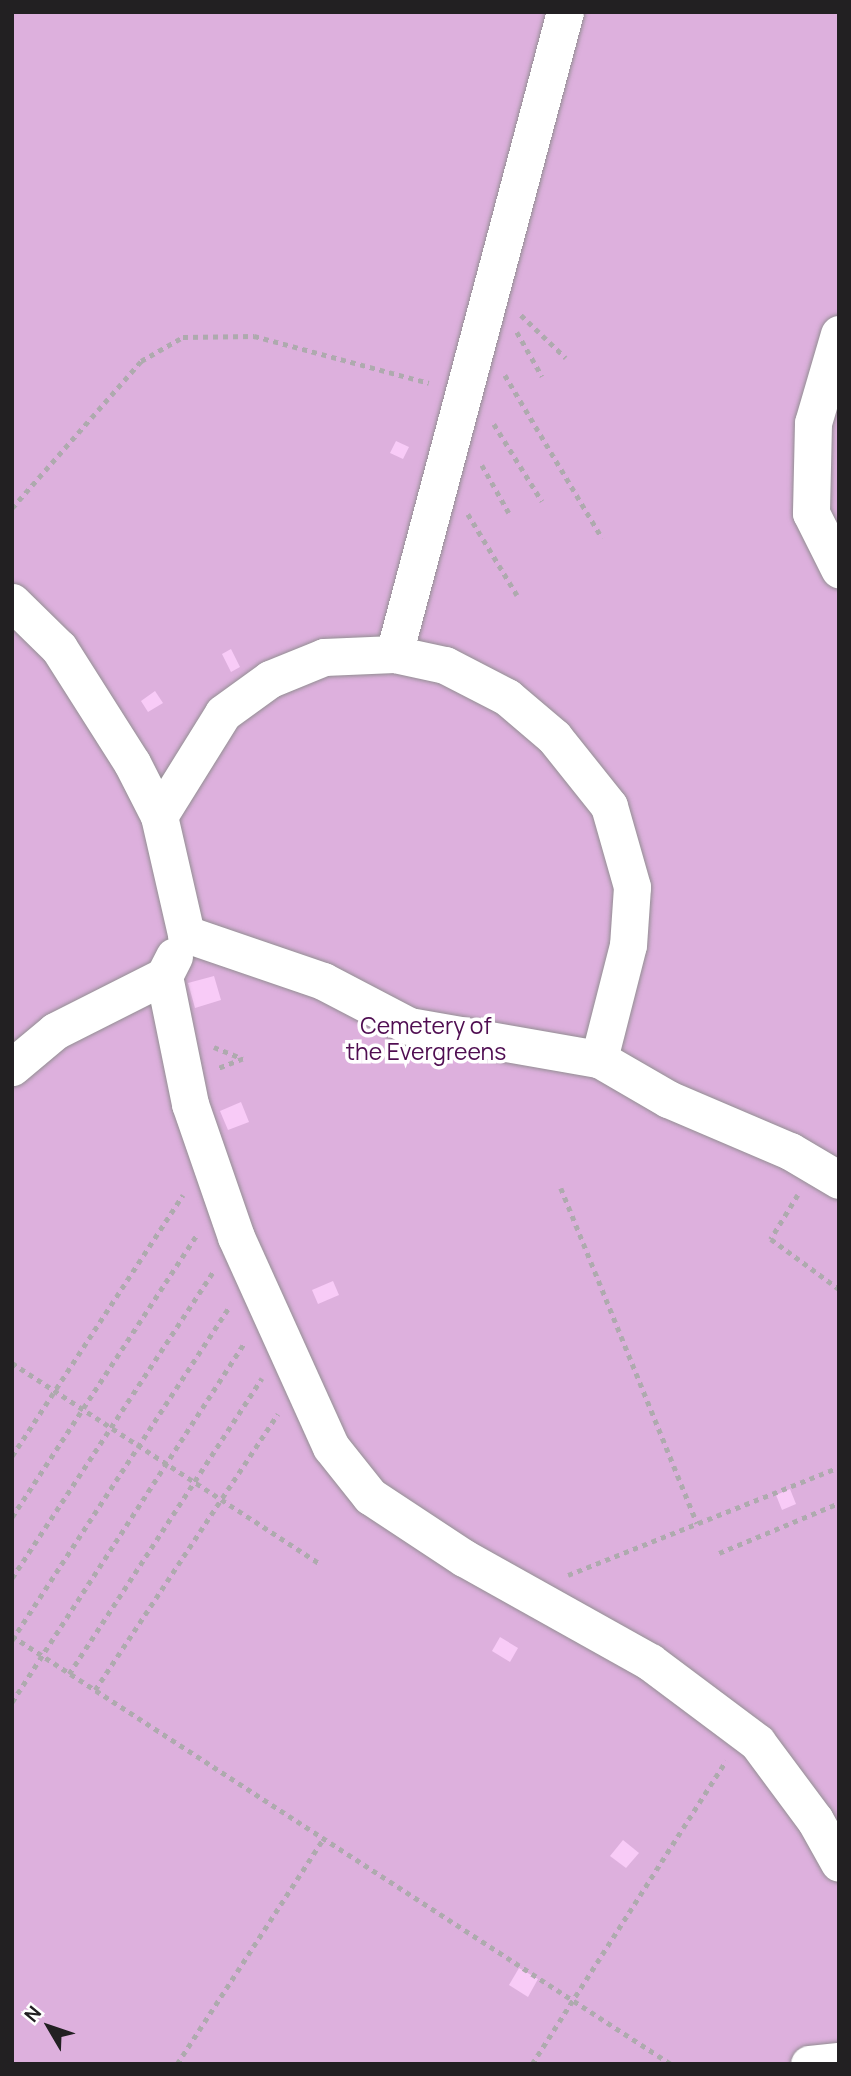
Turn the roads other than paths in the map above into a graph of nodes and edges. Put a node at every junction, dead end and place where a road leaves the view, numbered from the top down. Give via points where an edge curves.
1 (565, 12) edge
2 (839, 334) edge
3 (839, 569) edge
4 (12, 603) edge
5 (394, 654) junction
6 (159, 816) junction
7 (186, 934) junction
8 (164, 976) junction
9 (598, 1059) junction
10 (12, 1067) edge
11 (822, 1181) edge
12 (839, 1863) edge
13 (839, 2060) edge
14 (809, 2064) edge

1 - 5 lane via 497,328 465,387
2 - 3 lane via 813,423 811,513
4 - 6 lane via 60,648 91,692
5 - 6 lane via 324,657 270,679 223,713
5 - 9 lane via 445,665 506,696 555,737 608,806 632,887 628,945
6 - 7 lane
7 - 8 lane
7 - 9 lane via 323,981 409,1026
8 - 10 lane via 55,1031
8 - 12 lane via 190,1104 236,1237 331,1447 370,1496 525,1592 650,1662 757,1742 816,1820
9 - 11 lane via 668,1099 790,1151
13 - 14 lane

